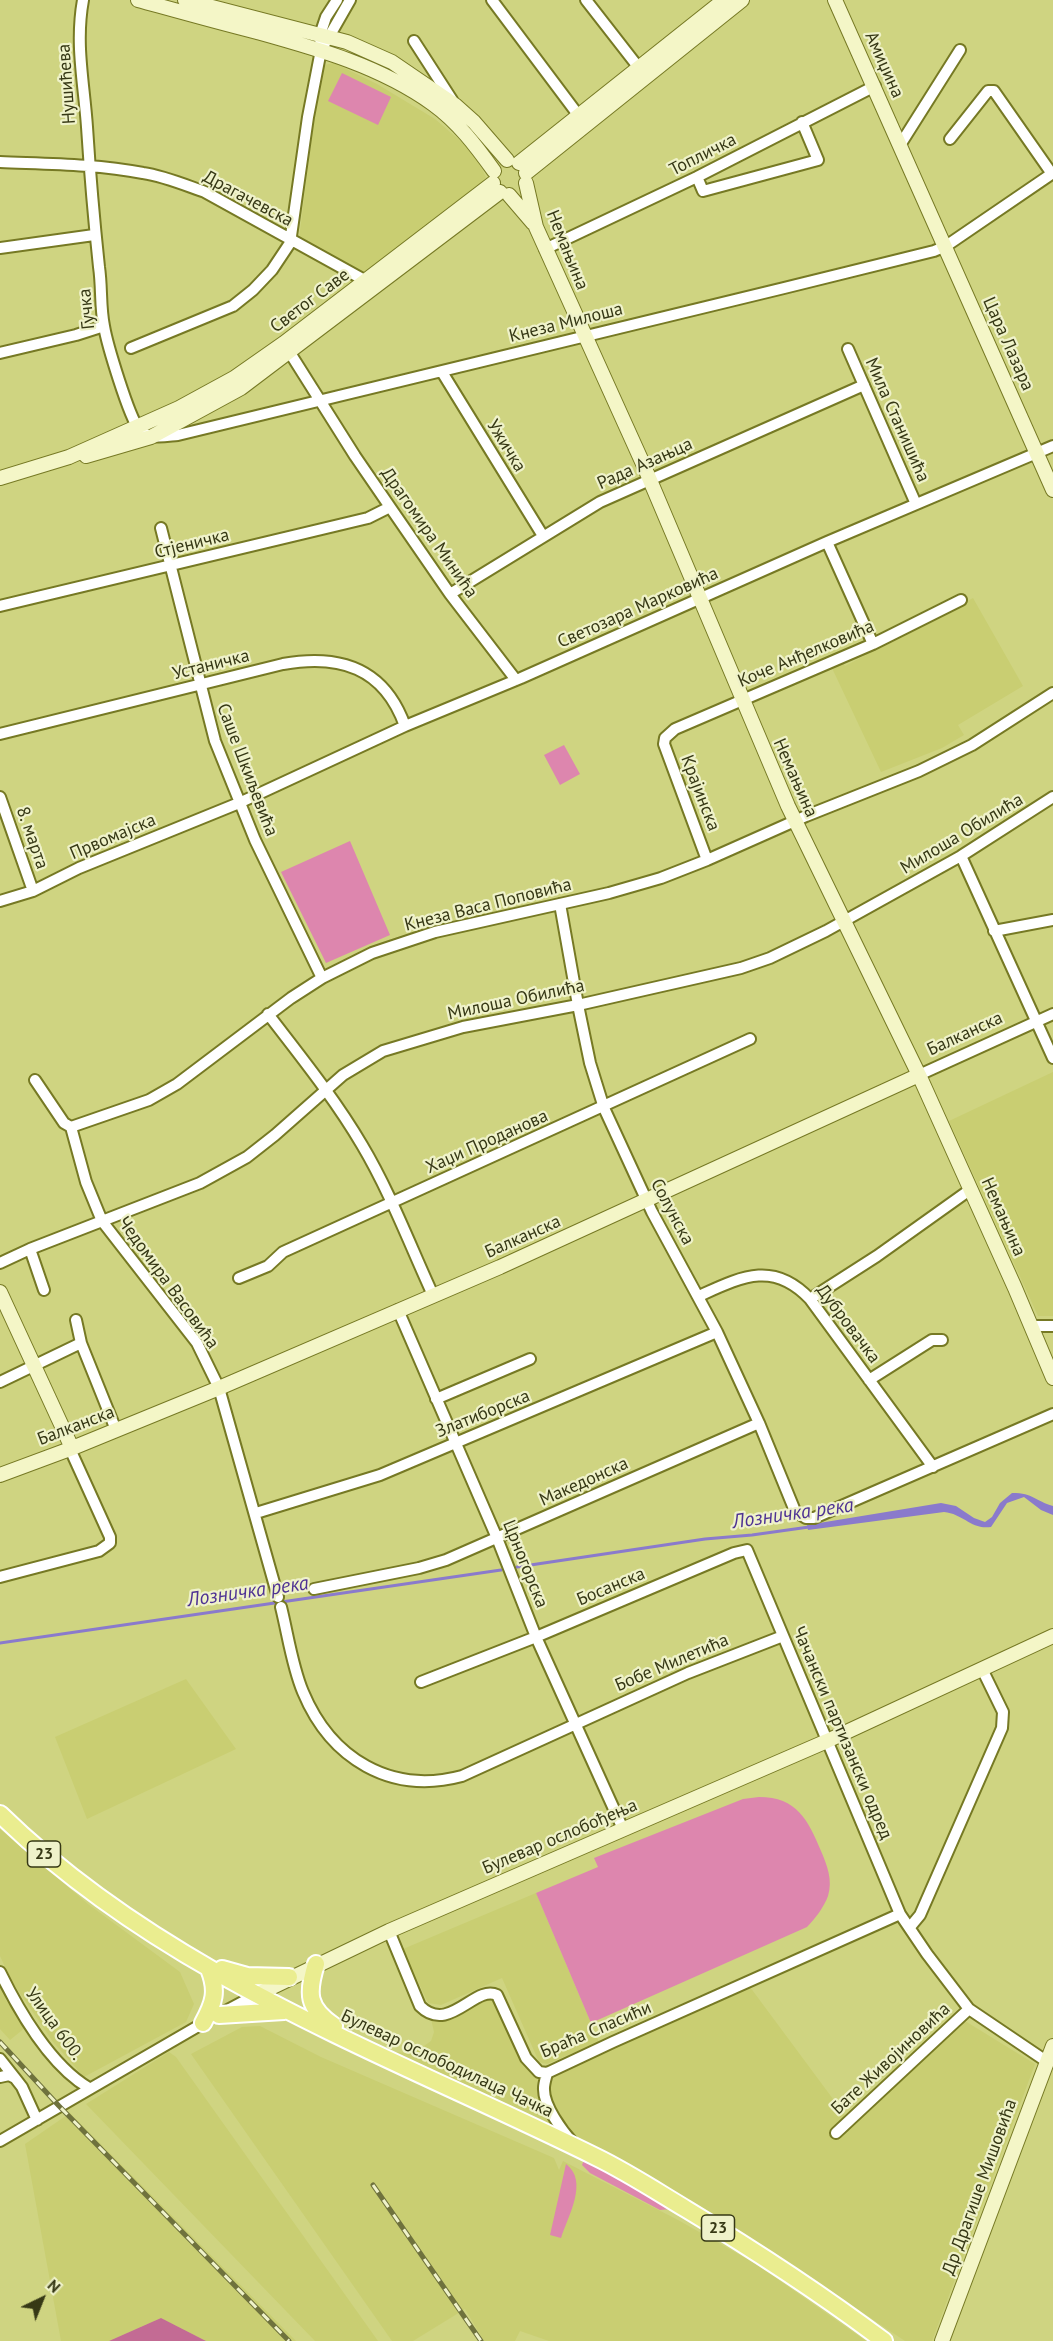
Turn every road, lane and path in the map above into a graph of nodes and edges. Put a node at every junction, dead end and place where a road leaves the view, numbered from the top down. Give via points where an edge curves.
1 (83, 0) edge
2 (138, 0) edge
3 (185, 0) edge
4 (337, 0) edge
5 (350, 0) edge
6 (492, 0) edge
7 (586, 0) edge
8 (724, 0) edge
9 (742, 0) edge
10 (835, 0) edge
11 (325, 36) junction
12 (414, 41) dead end
13 (321, 50) junction
14 (960, 50) dead end
15 (639, 68) junction
16 (875, 86) junction
17 (455, 105) junction
18 (583, 120) junction
19 (802, 122) junction
20 (950, 139) dead end
21 (900, 145) junction
22 (0, 162) edge
23 (89, 166) junction
24 (520, 170) junction
25 (697, 177) junction
26 (1051, 177) edge
27 (499, 185) junction
28 (536, 227) junction
29 (94, 235) junction
30 (291, 240) junction
31 (946, 246) junction
32 (0, 248) edge
33 (545, 249) junction
34 (366, 280) junction
35 (104, 326) junction
36 (585, 338) junction
37 (288, 347) junction
38 (131, 348) dead end
39 (848, 349) dead end
40 (0, 353) edge
41 (442, 372) junction
42 (864, 385) junction
43 (320, 402) junction
44 (136, 426) junction
45 (152, 437) junction
46 (1053, 446) edge
47 (1036, 454) junction
48 (69, 457) junction
49 (0, 477) edge
50 (649, 479) junction
51 (1053, 489) edge
52 (916, 504) junction
53 (390, 507) junction
54 (161, 528) dead end
55 (543, 536) junction
56 (827, 542) junction
57 (171, 566) junction
58 (450, 594) junction
59 (700, 599) junction
60 (962, 600) dead end
61 (0, 606) edge
62 (873, 644) junction
63 (516, 680) junction
64 (200, 685) junction
65 (1053, 693) edge
66 (741, 699) junction
67 (405, 726) junction
68 (0, 734) edge
69 (665, 738) joint
70 (0, 797) edge
71 (1053, 797) edge
72 (239, 803) junction
73 (794, 821) junction
74 (961, 856) junction
75 (707, 860) junction
76 (33, 891) junction
77 (0, 901) edge
78 (560, 904) junction
79 (1053, 920) edge
80 (843, 922) junction
81 (994, 931) junction
82 (322, 978) junction
83 (578, 1005) junction
84 (268, 1014) junction
85 (1053, 1014) edge
86 (1036, 1022) junction
87 (750, 1039) dead end
88 (1053, 1058) edge
89 (919, 1076) junction
90 (35, 1080) dead end
91 (326, 1090) junction
92 (604, 1108) junction
93 (71, 1127) junction
94 (971, 1189) junction
95 (647, 1202) junction
96 (391, 1203) junction
97 (102, 1221) junction
98 (30, 1249) junction
99 (0, 1263) edge
100 (239, 1278) dead end
101 (44, 1290) dead end
102 (0, 1292) edge
103 (432, 1295) junction
104 (699, 1296) junction
105 (810, 1299) junction
106 (398, 1310) junction
107 (4, 1312) edge
108 (76, 1320) dead end
109 (1031, 1326) junction
110 (1053, 1326) edge
111 (717, 1332) junction
112 (942, 1340) dead end
113 (81, 1343) junction
114 (530, 1359) dead end
115 (35, 1365) junction
116 (1053, 1378) edge
117 (869, 1380) junction
118 (0, 1382) edge
119 (219, 1388) junction
120 (436, 1399) junction
121 (1053, 1414) edge
122 (759, 1423) junction
123 (116, 1430) junction
124 (455, 1443) junction
125 (71, 1449) junction
126 (933, 1467) junction
127 (0, 1475) edge
128 (256, 1513) junction
129 (497, 1539) junction
130 (747, 1550) joint
131 (0, 1577) edge
132 (314, 1589) dead end
133 (783, 1636) junction
134 (1053, 1636) edge
135 (536, 1637) junction
136 (982, 1669) junction
137 (421, 1682) dead end
138 (576, 1724) junction
139 (827, 1741) junction
140 (0, 1814) edge
141 (623, 1829) junction
142 (900, 1914) junction
143 (910, 1927) junction
144 (389, 1931) junction
145 (316, 1964) junction
146 (204, 1967) junction
147 (0, 1972) edge
148 (289, 1977) junction
149 (256, 1995) junction
150 (969, 2009) junction
151 (286, 2011) junction
152 (219, 2014) junction
153 (203, 2024) junction
154 (347, 2039) junction
155 (1053, 2046) edge
156 (0, 2059) edge
157 (1046, 2061) junction
158 (547, 2073) junction
159 (0, 2077) edge
160 (15, 2078) junction
161 (89, 2088) junction
162 (37, 2120) junction
163 (836, 2133) dead end
164 (0, 2141) edge
165 (578, 2148) junction
166 (884, 2341) edge
167 (942, 2341) edge

1 - 23 street, Нушићева via 80,66
2 - 13 street
3 - 11 street
4 - 11 street via 326,17
5 - 11 street
6 - 18 street
7 - 15 street
8 - 15 street
9 - 18 street
10 - 16 street, Амиџина
11 - 13 street
11 - 17 street via 392,62
12 - 17 street
13 - 27 street via 369,69 432,104 460,128
13 - 30 street
14 - 21 street, Амиџина
15 - 18 street
16 - 19 street, Топличка
16 - 21 street, Амиџина
17 - 24 street
18 - 24 street
19 - 25 street, Топличка
19 - 25 street via 818,160 703,191
20 - 26 street via 988,91 994,91
21 - 31 street, Амиџина
22 - 23 street, Драгачевска
23 - 29 street, Гучка
23 - 30 street, Драгачевска via 145,173 205,192
24 - 27 street via 500,164
24 - 27 street via 519,192
24 - 28 street, Немањина
25 - 33 street, Топличка
26 - 31 street, Кнеза Милоша
27 - 28 street
27 - 34 street, Светог Саве
27 - 37 street, Светог Саве
28 - 33 street, Немањина
29 - 32 street
29 - 35 street, Гучка
30 - 34 street, Драгачевска
30 - 38 street via 272,270 233,306
31 - 36 street, Кнеза Милоша
31 - 47 street, Цара Лазара
33 - 36 street, Немањина
34 - 37 street, Светог Саве
35 - 40 street
35 - 44 street, Гучка
36 - 41 street, Кнеза Милоша
36 - 50 street, Немањина
37 - 43 street, Драгомира Минића
37 - 44 street, Светог Саве via 179,408
37 - 45 street, Светог Саве via 241,388
39 - 42 street, Мила Станишића
41 - 43 street, Кнеза Милоша
41 - 55 street, Ужичка
42 - 50 street, Рада Азањца
42 - 52 street, Мила Станишића
43 - 45 street, Кнеза Милоша via 178,435
43 - 53 street, Драгомира Минића
44 - 45 street
44 - 48 street, Кнеза Милоша
45 - 48 street, Кнеза Милоша via 90,456
46 - 47 street, Светозара Марковића
47 - 51 street, Цара Лазара
47 - 52 street, Светозара Марковића
48 - 49 street, Кнеза Милоша
50 - 55 street, Рада Азањца
50 - 59 street, Немањина
52 - 56 street, Светозара Марковића
53 - 57 street, Стјеничка via 368,518
53 - 58 street, Драгомира Минића
54 - 57 street, Саше Шкиљевића
55 - 58 street, Рада Азањца
56 - 59 street, Светозара Марковића
56 - 62 street
57 - 61 street, Стјеничка
57 - 64 street, Саше Шкиљевића
58 - 63 street, Драгомира Минића
59 - 63 street, Светозара Марковића
59 - 66 street, Немањина
60 - 62 street, Коче Анђелковића
62 - 66 street, Коче Анђелковића
63 - 67 street, Светозара Марковића
64 - 67 street, Устаничка via 283,664 332,661 373,679 396,706
64 - 68 street, Устаничка
64 - 72 street, Саше Шкиљевића via 215,741
65 - 73 street, Кнеза Васа Поповића via 972,745 919,771
66 - 69 street, Коче Анђелковића via 675,729
66 - 73 street, Немањина
67 - 72 street, Светозара Марковића
69 - 75 street, Крајинска
70 - 76 street, 8. марта
71 - 74 street, Милоша Обилића
72 - 76 street, Првомајска via 79,868
72 - 82 street, Саше Шкиљевића
73 - 75 street, Кнеза Васа Поповића
73 - 80 street, Немањина
74 - 80 street, Милоша Обилића
74 - 81 street
75 - 78 street, Кнеза Васа Поповића via 661,878
76 - 77 street, Првомајска
78 - 82 street, Кнеза Васа Поповића via 435,932 372,953
78 - 83 street, Солунска
79 - 81 street
80 - 83 street, Милоша Обилића via 741,968
80 - 89 street, Немањина
81 - 86 street
82 - 84 street, Кнеза Васа Поповића
83 - 91 street, Милоша Обилића via 403,1044 361,1063
83 - 92 street, Солунска
84 - 91 street
84 - 93 street, Кнеза Васа Поповића via 177,1084 149,1100
85 - 86 street, Балканска
86 - 88 street
86 - 89 street, Балканска
87 - 92 street, Хаџи Проданова
89 - 94 street, Немањина
89 - 95 street, Балканска
90 - 93 street via 64,1123
91 - 96 street via 363,1146
91 - 97 street, Милоша Обилића via 275,1135 224,1171
92 - 95 street, Солунска
92 - 96 street, Хаџи Проданова
93 - 97 street, Чедомира Васовића
94 - 105 street
94 - 109 street, Немањина
95 - 103 street, Балканска
95 - 104 street, Солунска
96 - 100 street, Хаџи Проданова via 283,1252 268,1266
96 - 103 street
97 - 98 street, Милоша Обилића
97 - 119 street, Чедомира Васовића via 197,1343
98 - 99 street, Милоша Обилића
98 - 101 street
102 - 107 street
103 - 106 street, Балканска
104 - 105 street, Дубровачка via 756,1275 779,1277
104 - 111 street, Солунска
105 - 117 street, Дубровачка
106 - 119 street, Балканска
106 - 120 street, Црногорска
107 - 115 street
108 - 113 street
109 - 110 street
109 - 116 street, Немањина
111 - 122 street, Солунска
111 - 124 street, Златиборска
112 - 117 street via 932,1340
113 - 115 street
113 - 123 street
114 - 120 street
115 - 118 street
115 - 125 street
117 - 126 street, Дубровачка
119 - 123 street, Балканска
119 - 128 street, Чедомира Васовића
120 - 124 street, Црногорска
121 - 126 street
122 - 126 street, Солунска via 792,1508 803,1516 814,1518
122 - 129 street, Македонска
123 - 125 street, Балканска
124 - 128 street, Златиборска via 380,1475
124 - 129 street, Црногорска
125 - 127 street, Балканска
125 - 131 street via 110,1543 99,1551
128 - 138 street, Чедомира Васовића via 302,1689 311,1710 337,1745 356,1760 390,1777 427,1782 462,1776
129 - 132 street, Македонска via 419,1568
129 - 135 street, Црногорска
130 - 133 street, Чачански партизански одред
130 - 135 street, Босанска
133 - 138 street, Бобе Милетића via 688,1673
133 - 139 street, Чачански партизански одред
134 - 136 street, Булевар ослобођења
135 - 137 street, Босанска
135 - 138 street, Црногорска
136 - 139 street, Булевар ослобођења
136 - 143 street via 1003,1712 1002,1728 920,1915
138 - 141 street, Црногорска
139 - 141 street, Булевар ослобођења
139 - 142 street, Чачански партизански одред
140 - 146 main road, Булевар ослободилаца Чачка / 23 via 106,1902
141 - 144 street, Булевар ослобођења
142 - 143 street, Чачански партизански одред
142 - 158 street, Браћа Спасићи
143 - 150 street, Чачански партизански одред
144 - 145 street, Булевар ослобођења
144 - 158 street, Браћа Спасићи via 426,2013 446,2015 488,1993 497,1995 526,2058 539,2072
145 - 148 street, Булевар ослобођења
145 - 154 main road via 310,1988 314,2008
146 - 148 main road via 247,1976
146 - 149 main road, Булевар ослободилаца Чачка / 23
146 - 153 main road via 216,1997
147 - 161 street, Улица 600. via 40,2037 71,2075
148 - 149 street, Булевар ослобођења
149 - 151 main road, Булевар ослободилаца Чачка / 23
149 - 152 street, Булевар ослобођења
150 - 157 street, Чачански партизански одред
150 - 163 street, Бате Живојиновића
151 - 152 main road
151 - 154 main road, Булевар ослободилаца Чачка / 23
152 - 153 street, Булевар ослобођења
153 - 161 street, Булевар ослобођења
154 - 165 main road, Булевар ослободилаца Чачка / 23
155 - 157 street, Др Драгише Мишовића
156 - 160 street
157 - 167 street, Др Драгише Мишовића
158 - 165 street via 543,2088 551,2109
159 - 160 street
160 - 162 street
161 - 162 street, Булевар ослобођења
162 - 164 street, Булевар ослобођења
165 - 166 main road, Булевар ослободилаца Чачка / 23 via 744,2244

